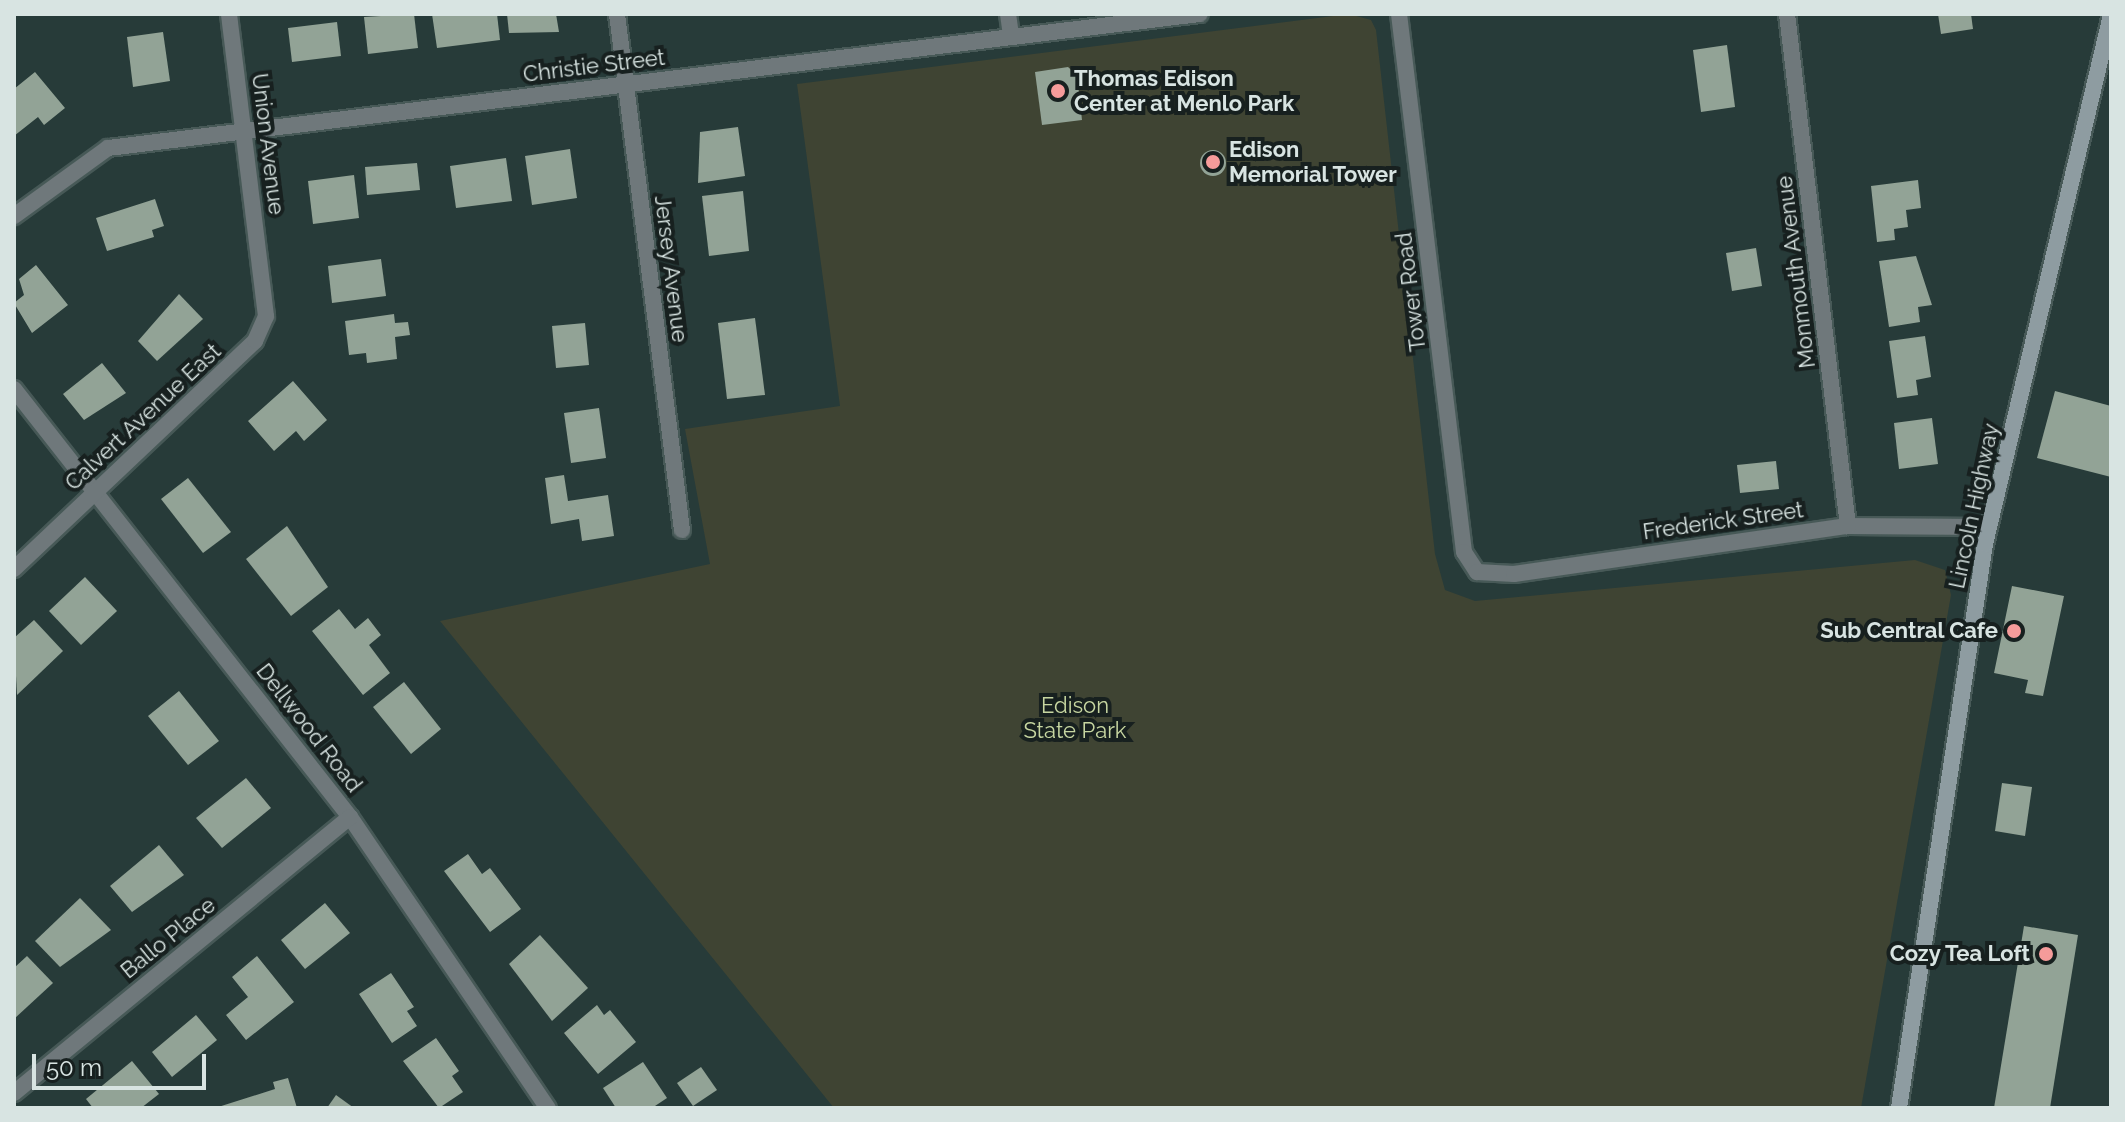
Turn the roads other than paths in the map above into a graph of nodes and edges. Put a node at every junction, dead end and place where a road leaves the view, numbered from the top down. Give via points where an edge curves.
1 (229, 14) edge
2 (617, 14) edge
3 (1008, 14) edge
4 (1200, 14) edge
5 (1399, 14) edge
6 (1787, 14) edge
7 (2111, 15) edge
8 (1011, 36) junction
9 (626, 84) junction
10 (244, 132) junction
11 (14, 216) edge
12 (263, 279) joint
13 (14, 389) edge
14 (98, 490) junction
15 (1848, 526) junction
16 (1989, 527) junction
17 (682, 530) dead end
18 (1469, 563) joint
19 (14, 569) edge
20 (350, 817) junction
21 (14, 1093) edge
22 (548, 1108) edge
23 (1899, 1108) edge

1 - 10 street, Union Avenue
2 - 9 street, Jersey Avenue
3 - 8 street
4 - 8 street, Christie Street
5 - 18 street, Tower Road
6 - 15 street, Monmouth Avenue
7 - 16 main road, Lincoln Highway
8 - 9 street, Christie Street
9 - 10 street, Christie Street
9 - 17 street, Jersey Avenue
10 - 11 street, Christie Street via 108,148
10 - 12 street, Union Avenue
12 - 14 street, Calvert Avenue East via 266,316 255,341
13 - 14 street, Dellwood Road
14 - 19 street, Calvert Avenue East
14 - 20 street, Dellwood Road
15 - 16 street, Frederick Street
15 - 18 street, Frederick Street via 1514,574 1487,574
16 - 23 main road, Lincoln Highway
20 - 21 street, Ballo Place
20 - 22 street, Dellwood Road

